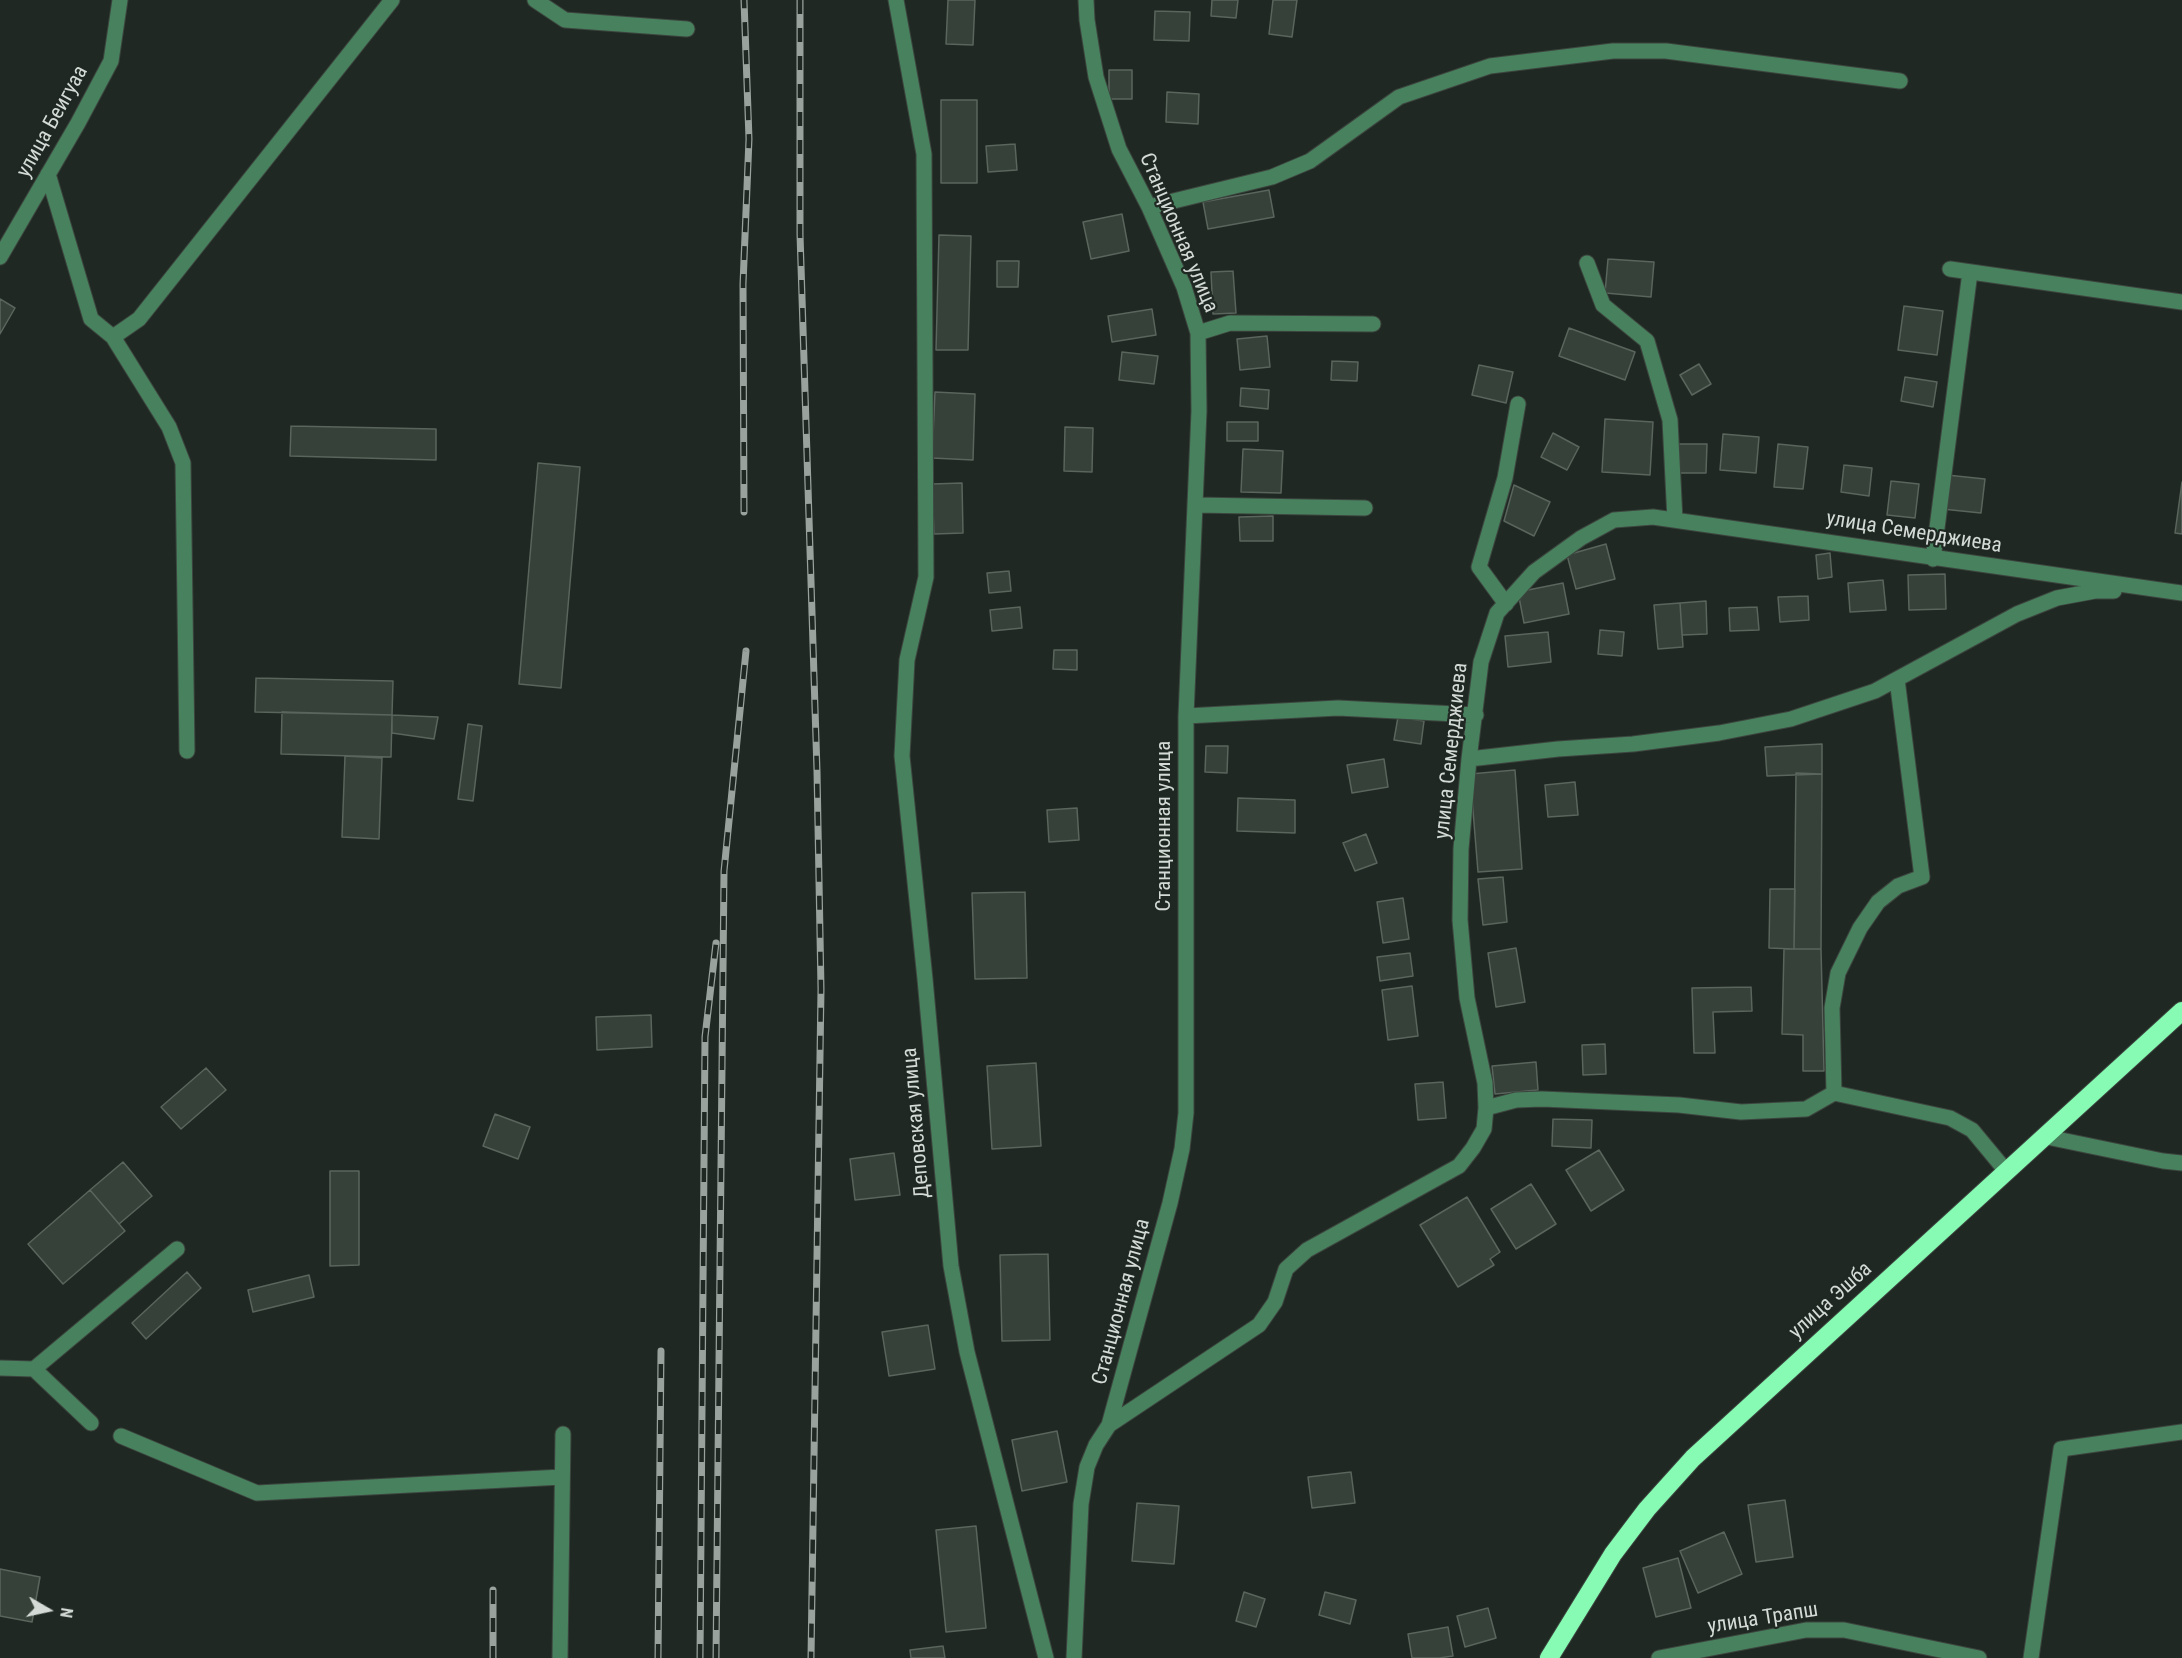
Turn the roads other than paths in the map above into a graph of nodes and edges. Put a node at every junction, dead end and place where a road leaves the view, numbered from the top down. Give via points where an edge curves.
1 (120, 0) edge
2 (392, 0) edge
3 (535, 0) edge
4 (896, 0) edge
5 (1086, 0) edge
6 (687, 29) dead end
7 (1900, 81) dead end
8 (48, 174) junction
9 (1149, 207) junction
10 (0, 258) edge
11 (1587, 263) dead end
12 (1950, 269) dead end
13 (1970, 272) junction
14 (2182, 302) edge
15 (1373, 324) dead end
16 (1198, 333) junction
17 (112, 337) junction
18 (1518, 404) dead end
19 (1196, 505) junction
20 (1365, 508) dead end
21 (1675, 520) junction
22 (1933, 558) junction
23 (2165, 591) junction
24 (2182, 593) edge
25 (1506, 604) junction
26 (1897, 679) junction
27 (1476, 715) junction
28 (1186, 716) junction
29 (187, 751) dead end
30 (1469, 759) junction
31 (2182, 1011) edge
32 (1833, 1093) junction
33 (1486, 1108) junction
34 (2047, 1137) junction
35 (2182, 1163) edge
36 (2006, 1171) junction
37 (177, 1249) dead end
38 (0, 1368) edge
39 (34, 1369) junction
40 (91, 1423) dead end
41 (1109, 1425) junction
42 (2182, 1432) edge
43 (563, 1434) dead end
44 (121, 1436) dead end
45 (562, 1477) junction
46 (560, 1658) edge
47 (1046, 1658) edge
48 (1074, 1658) edge
49 (1549, 1658) edge
50 (1659, 1658) edge
51 (1979, 1658) edge
52 (2031, 1658) edge

1 - 8 street, улица Беигуаа via 111,61
2 - 17 street via 139,319
3 - 6 street via 565,20
4 - 47 street, Деповская улица via 924,154 926,577 907,660 902,756 951,1266 967,1352
5 - 9 street, Станционная улица via 1096,77 1119,149
7 - 9 street via 1666,51 1613,51 1490,66 1399,97 1310,161 1272,177
8 - 10 street, улица Беигуаа
8 - 17 street via 91,319
9 - 16 street, Станционная улица via 1184,287
11 - 21 street via 1603,305 1647,341 1670,420
12 - 13 street
13 - 14 street
13 - 22 street
15 - 16 street via 1230,323
16 - 19 street, Станционная улица
17 - 29 street via 169,427 183,463
18 - 25 street via 1505,478 1479,567
19 - 20 street
19 - 28 street, Станционная улица
21 - 22 street, улица Семерджиева
21 - 25 street, улица Семерджиева via 1614,520 1534,572
22 - 23 street, улица Семерджиева
23 - 24 street, улица Семерджиева
23 - 26 street via 2095,591 2057,598 2017,614
25 - 27 street, улица Семерджиева via 1497,613 1481,662
26 - 30 street via 1875,691 1791,719 1719,733
26 - 32 street via 1922,877 1898,886 1878,902 1838,973 1832,1008
27 - 28 street via 1338,708
27 - 30 street, улица Семерджиева
28 - 41 street, Станционная улица via 1186,1113 1170,1203
30 - 33 street, улица Семерджиева via 1460,920 1467,998 1485,1083
31 - 34 highway, улица Эшба
32 - 33 street via 1806,1109 1741,1112 1680,1105 1542,1099 1516,1100
32 - 36 street via 1950,1118 1972,1130
33 - 41 street, улица Семерджиева via 1484,1129 1459,1166 1307,1250 1286,1269 1275,1302 1258,1325
34 - 35 street
34 - 36 highway, улица Эшба
36 - 49 highway, улица Эшба via 1693,1458 1613,1554
37 - 39 street
38 - 39 street
39 - 40 street
41 - 48 street, Станционная улица via 1096,1445 1085,1476
42 - 52 street via 2061,1449
43 - 45 street
44 - 45 street via 257,1493
45 - 46 street
50 - 51 street, улица Трапш via 1806,1630 1844,1630

